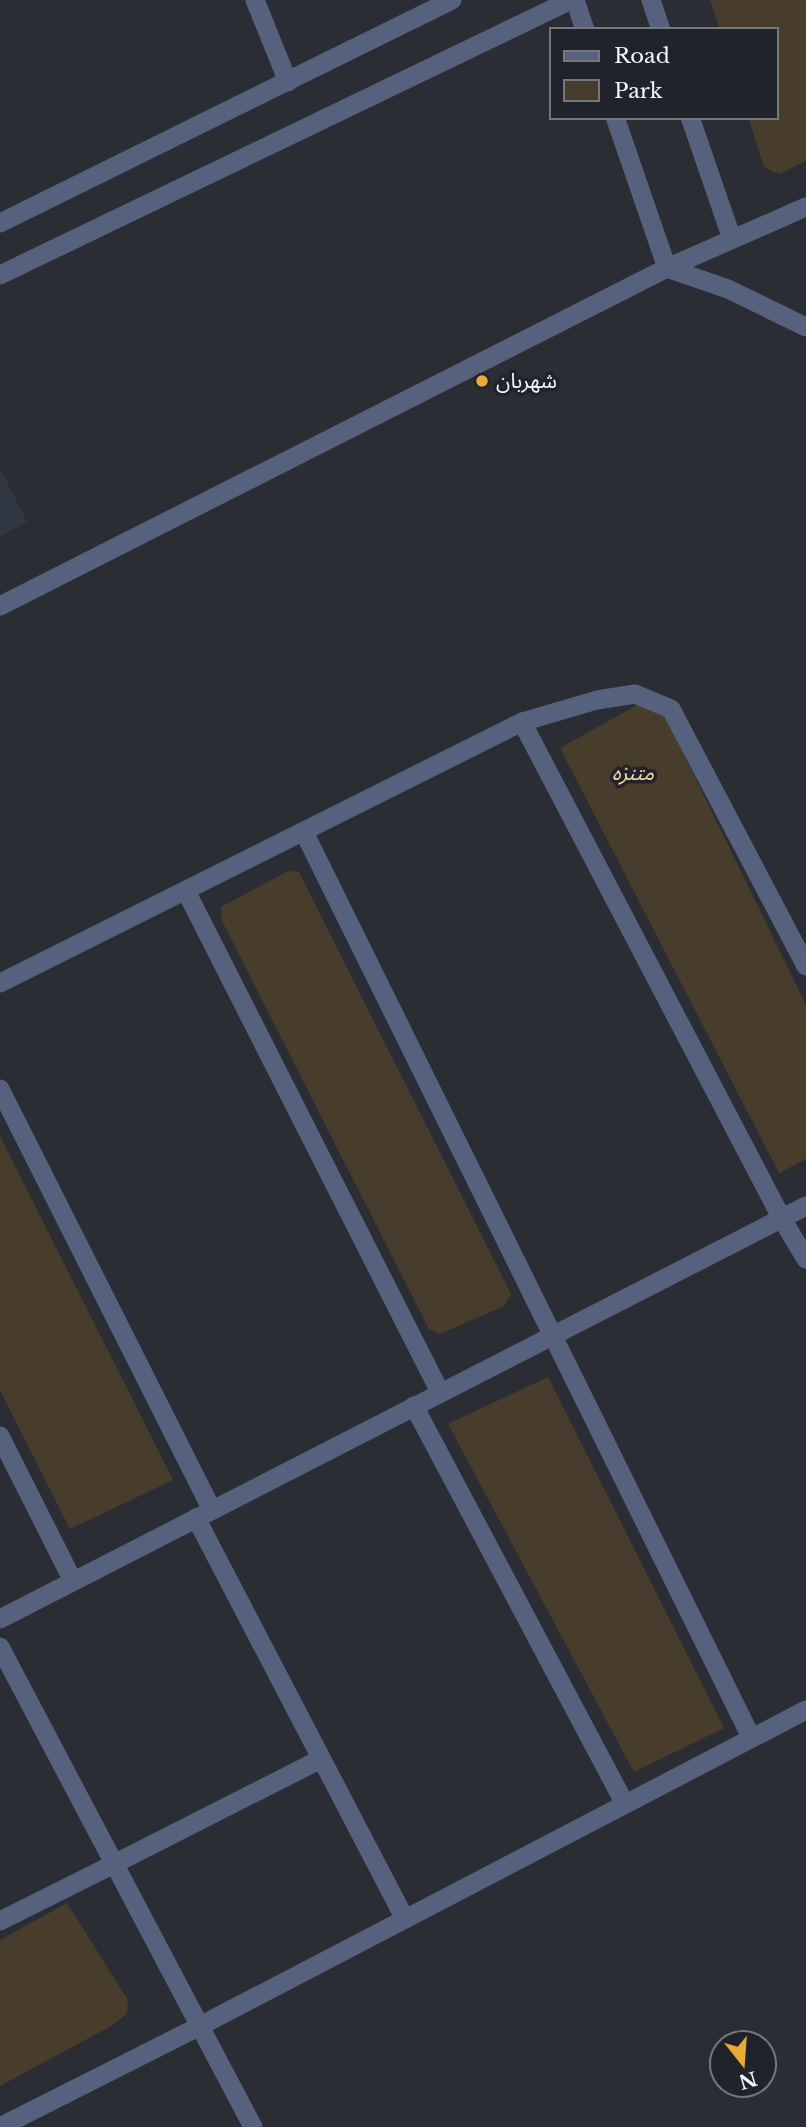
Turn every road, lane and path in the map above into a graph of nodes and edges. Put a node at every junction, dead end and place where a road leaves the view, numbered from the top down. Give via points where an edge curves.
1 (255, 0) edge
2 (452, 0) edge
3 (573, 0) edge
4 (651, 0) edge
5 (584, 28) edge
6 (660, 28) edge
7 (288, 82) junction
8 (616, 119) edge
9 (691, 119) edge
10 (806, 207) edge
11 (0, 223) edge
12 (732, 239) junction
13 (667, 268) junction
14 (0, 275) edge
15 (806, 327) edge
16 (0, 606) edge
17 (522, 722) junction
18 (304, 832) junction
19 (186, 891) junction
20 (806, 966) edge
21 (0, 983) edge
22 (0, 1089) edge
23 (806, 1206) edge
24 (782, 1219) junction
25 (806, 1259) edge
26 (555, 1335) junction
27 (440, 1392) junction
28 (414, 1406) junction
29 (0, 1436) edge
30 (204, 1514) junction
31 (73, 1581) junction
32 (0, 1619) edge
33 (0, 1647) edge
34 (806, 1710) edge
35 (751, 1737) junction
36 (321, 1759) junction
37 (625, 1804) junction
38 (114, 1864) junction
39 (405, 1919) junction
40 (0, 1921) edge
41 (200, 2026) junction
42 (0, 2127) edge
43 (253, 2127) edge

1 - 7 street
2 - 7 street
3 - 5 street
3 - 14 street
4 - 6 street
7 - 11 street
8 - 13 street
9 - 12 street
10 - 12 street
12 - 13 street
13 - 15 street via 727,289
13 - 16 street
17 - 18 street
17 - 20 street via 597,699 635,694 671,709
17 - 24 street
18 - 19 street
18 - 26 street
19 - 21 street
19 - 27 street
22 - 30 street
23 - 24 street
24 - 25 street
24 - 26 street
26 - 27 street
26 - 35 street
27 - 28 street
28 - 30 street
28 - 37 street
29 - 31 street
30 - 31 street
30 - 36 street
31 - 32 street
33 - 38 street
34 - 35 street
35 - 37 street
36 - 38 street
36 - 39 street
37 - 39 street
38 - 40 street
38 - 41 street
39 - 41 street
41 - 42 street
41 - 43 street

